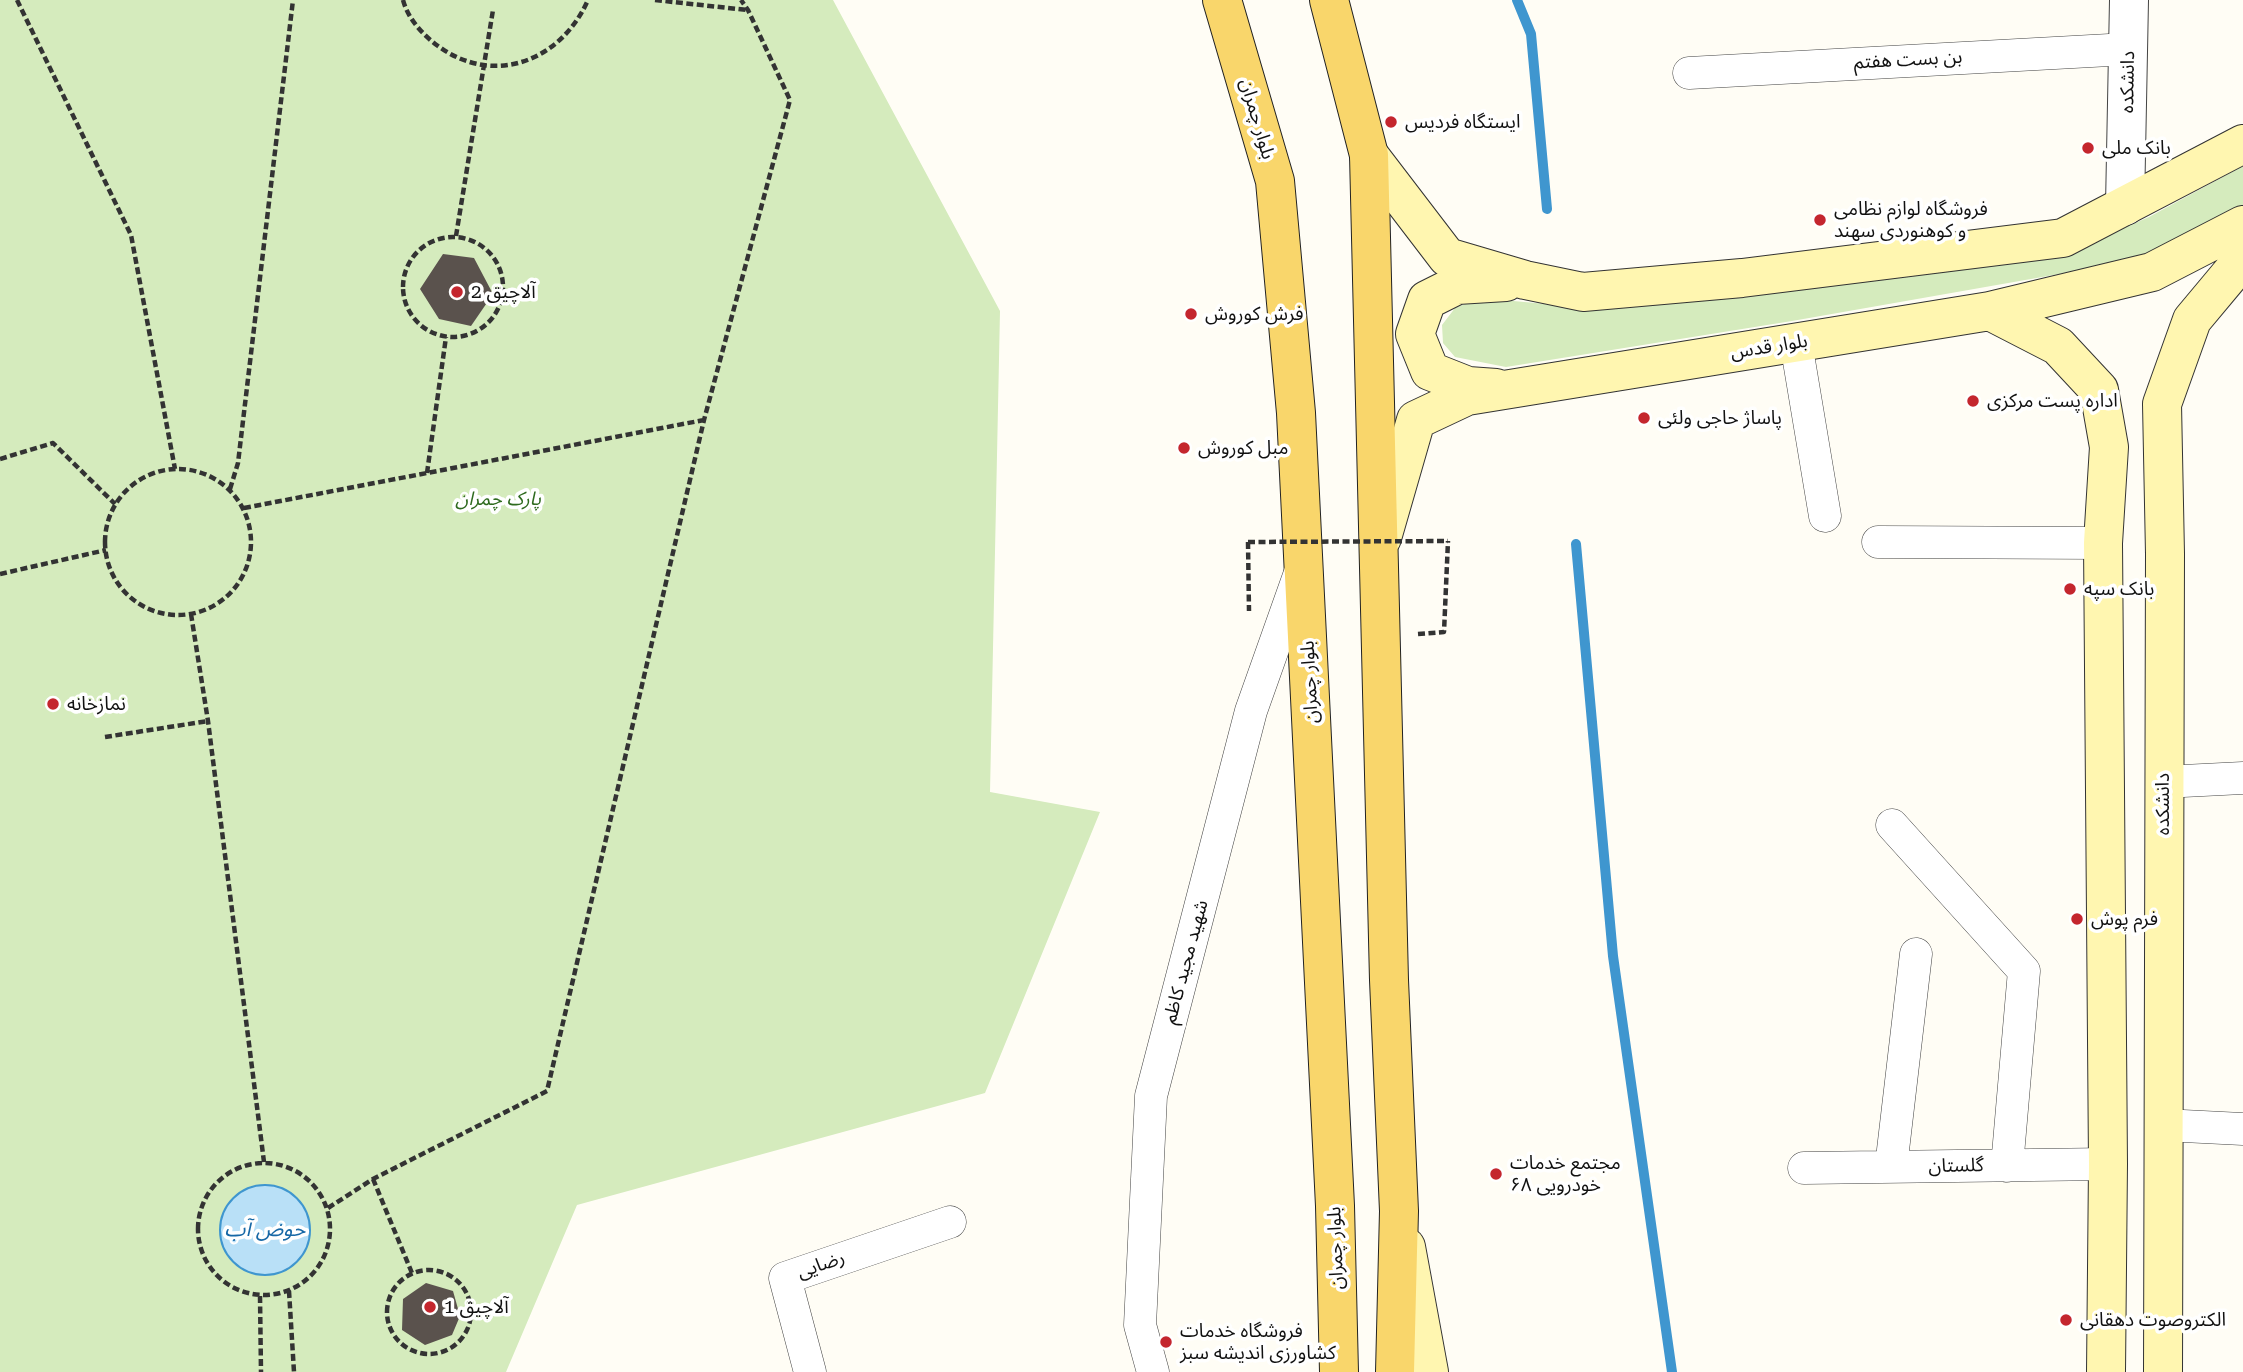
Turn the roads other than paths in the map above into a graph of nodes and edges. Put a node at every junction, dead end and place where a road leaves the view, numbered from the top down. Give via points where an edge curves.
1 (1222, 0) edge
2 (1329, 0) edge
3 (2129, 0) edge
4 (2128, 49) junction
5 (1689, 73) dead end
6 (2243, 145) edge
7 (1370, 155) junction
8 (2125, 205) junction
9 (2243, 225) edge
10 (2243, 260) edge
11 (1525, 280) junction
12 (1990, 311) junction
13 (1796, 343) junction
14 (1509, 389) junction
15 (1825, 516) dead end
16 (1878, 542) dead end
17 (2103, 542) junction
18 (1380, 544) junction
19 (1303, 562) junction
20 (2243, 778) edge
21 (2163, 782) junction
22 (1892, 825) dead end
23 (1916, 954) dead end
24 (2163, 1125) junction
25 (2243, 1129) edge
26 (2108, 1164) junction
27 (2007, 1166) junction
28 (1891, 1167) junction
29 (1804, 1168) dead end
30 (1399, 1211) junction
31 (950, 1222) dead end
32 (810, 1372) edge
33 (1153, 1372) edge
34 (1339, 1372) edge
35 (1395, 1372) edge
36 (1429, 1372) edge
37 (2106, 1372) edge
38 (2163, 1372) edge

1 - 19 main road, بلوار چمران via 1275,181 1296,413
2 - 7 main road
3 - 4 street, دانشکده
4 - 5 street, بن بست هفتم
4 - 8 street, دانشکده
6 - 8 main road
7 - 11 main road via 1447,257
7 - 18 main road
8 - 11 main road via 2063,238 1742,278 1583,292
9 - 12 main road, بلوار قدس via 2152,272
10 - 21 main road, دانشکده via 2192,320 2162,404
11 - 14 main road via 1457,285 1427,300 1415,334 1430,371 1468,386
12 - 13 main road, بلوار قدس
12 - 17 main road via 2058,346 2099,390 2109,447
13 - 14 main road, بلوار قدس
13 - 15 street
14 - 18 main road, بلوار قدس via 1467,396 1416,420
16 - 17 street
17 - 26 main road
18 - 30 main road
19 - 33 street, شهید مجید کاظم via 1251,711 1151,1096 1140,1325
19 - 34 main road, بلوار چمران
20 - 21 street
21 - 24 main road, دانشکده
22 - 27 street via 2024,971
23 - 28 street
24 - 25 street
24 - 38 main road, دانشکده
26 - 27 street, گلستان
26 - 37 main road
27 - 28 street, گلستان
28 - 29 street, گلستان
30 - 35 main road
30 - 36 main road
31 - 32 street, رضایی via 785,1278

